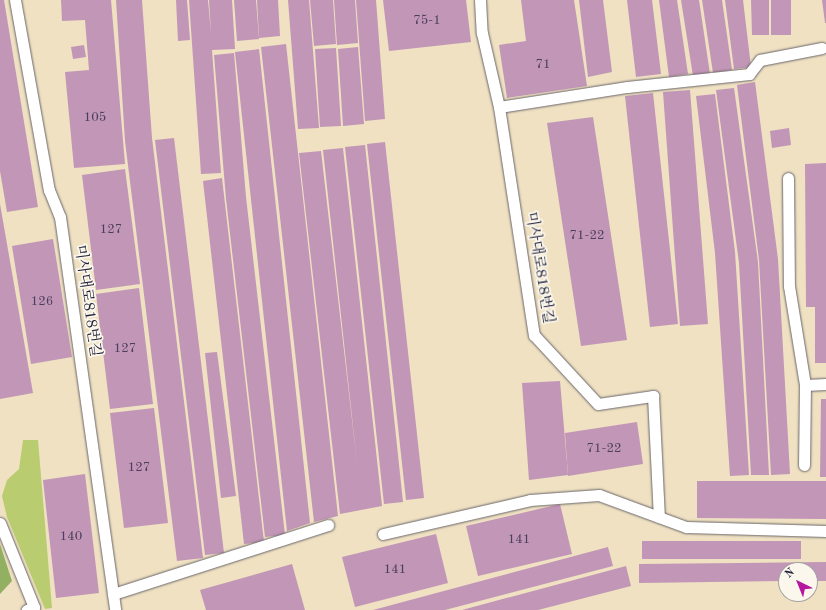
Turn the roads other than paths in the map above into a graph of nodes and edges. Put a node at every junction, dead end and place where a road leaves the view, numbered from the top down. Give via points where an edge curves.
1 (15, 0) edge
2 (480, 0) edge
3 (822, 48) dead end
4 (499, 107) junction
5 (788, 178) dead end
6 (826, 384) edge
7 (805, 385) junction
8 (804, 465) dead end
9 (659, 517) junction
10 (0, 523) edge
11 (328, 525) dead end
12 (826, 530) edge
13 (383, 534) dead end
14 (113, 594) junction
15 (32, 609) edge
16 (115, 610) edge

1 - 14 lane, 미사대로818번길 via 48,190 60,217
2 - 4 lane, 미사대로818번길 via 482,34
3 - 4 lane via 760,60 749,74 627,87
4 - 9 lane, 미사대로818번길 via 534,335 598,404 653,396
5 - 7 lane via 789,286
6 - 7 lane
7 - 8 lane
9 - 12 lane via 686,527
9 - 13 lane via 599,494 530,500
10 - 15 lane
11 - 14 lane
14 - 16 lane, 미사대로818번길

